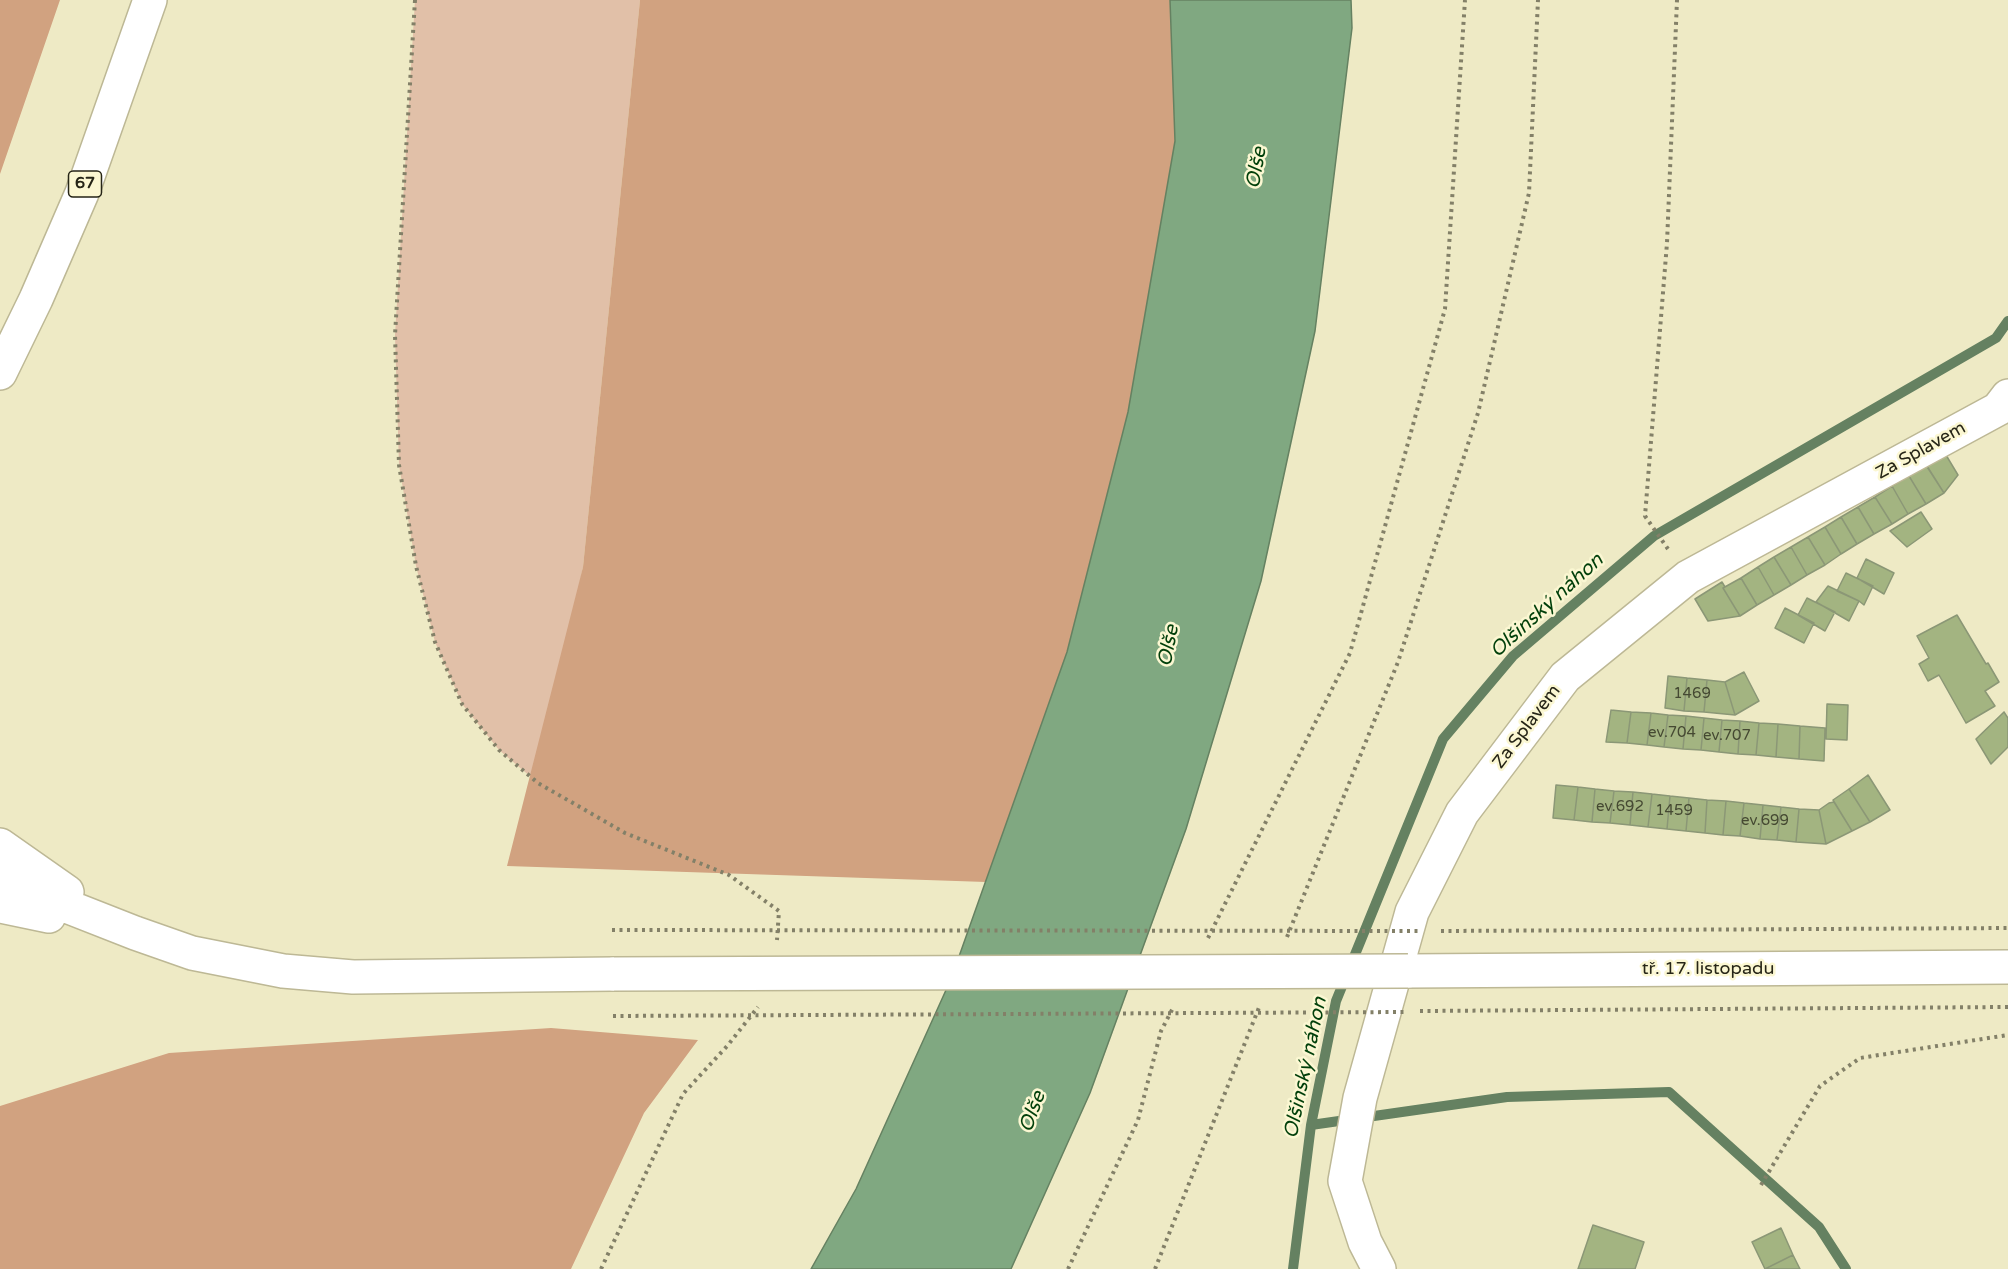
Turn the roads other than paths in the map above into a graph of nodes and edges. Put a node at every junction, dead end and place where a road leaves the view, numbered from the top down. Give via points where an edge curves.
1 (150, 0) edge
2 (2, 373) edge
3 (2008, 396) edge
4 (0, 845) edge
5 (0, 880) edge
6 (0, 906) edge
7 (113, 924) junction
8 (2008, 967) edge
9 (1379, 1269) edge

1 - 2 main road, 67 via 81,193
3 - 9 main road, Za Splavem via 1998,409 1688,578 1565,677 1462,813 1412,912 1360,1098 1346,1181 1365,1242
4 - 7 main road
5 - 7 main road
6 - 7 main road via 42,916
7 - 8 main road, tř. 17. listopadu, bridge via 192,953 283,971 353,977

